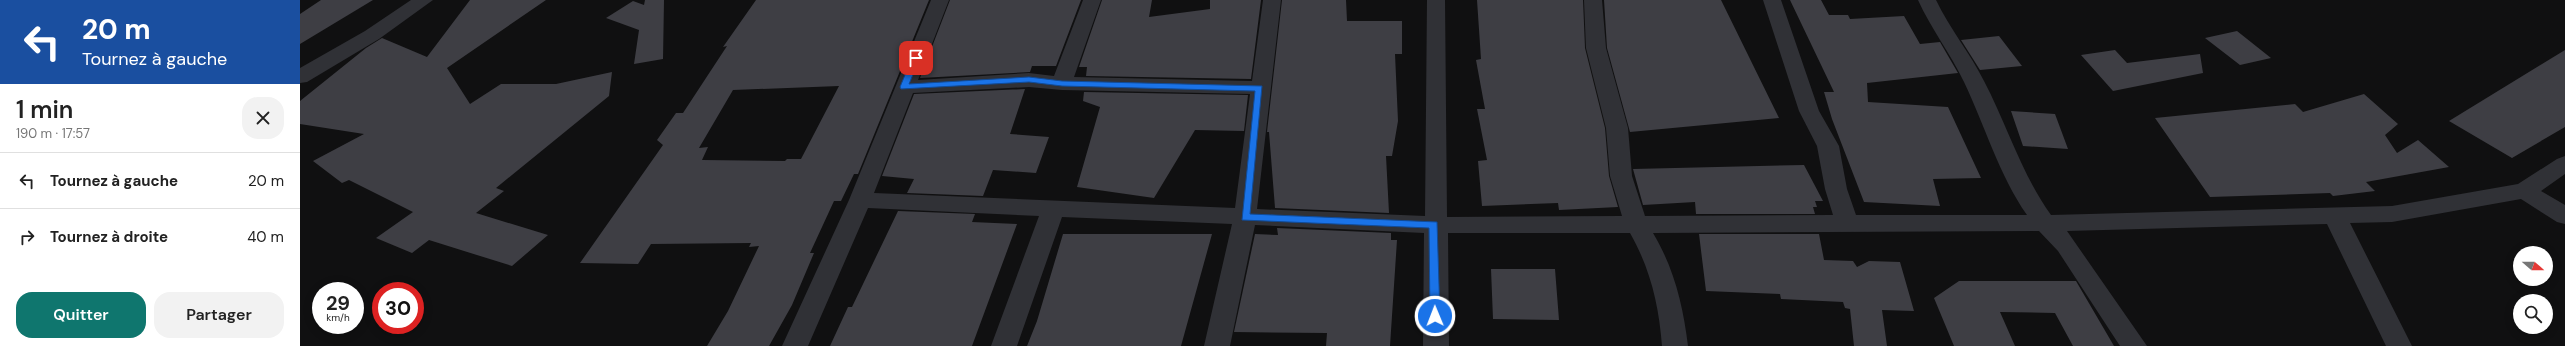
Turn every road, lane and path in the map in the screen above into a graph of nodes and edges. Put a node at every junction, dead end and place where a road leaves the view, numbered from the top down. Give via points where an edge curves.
1 (424, 0) edge
2 (940, 0) edge
3 (1092, 0) edge
4 (1272, 0) edge
5 (1436, 0) edge
6 (1593, 0) edge
7 (1772, 0) edge
8 (1927, 0) edge
9 (300, 77) edge
10 (1062, 83) junction
11 (904, 87) junction
12 (1259, 88) junction
13 (2565, 164) edge
14 (2524, 191) junction
15 (860, 200) junction
16 (1054, 207) junction
17 (2335, 216) junction
18 (2565, 216) edge
19 (1245, 218) junction
20 (1848, 223) junction
21 (2045, 223) junction
22 (1636, 224) junction
23 (1434, 225) junction
24 (795, 346) edge
25 (1004, 346) edge
26 (1217, 346) edge
27 (1436, 346) edge
28 (1675, 346) edge
29 (2134, 346) edge
30 (2398, 346) edge

1 - 9 street via 372,35
2 - 11 street
3 - 10 street
4 - 12 street
5 - 23 street
6 - 22 street via 1596,48 1617,128 1621,176
7 - 20 street via 1809,111 1828,146 1836,189
8 - 21 street via 1937,22 1974,82 2023,192
10 - 11 street via 1029,80
10 - 12 street
11 - 15 street
12 - 19 street
13 - 14 street
14 - 17 street via 2392,214
14 - 18 street
15 - 16 street
15 - 24 street
16 - 19 street
16 - 25 street
17 - 21 street
17 - 30 street
19 - 23 street
19 - 26 street
20 - 21 street
20 - 22 street
21 - 29 street via 2066,245
22 - 23 street
22 - 28 street via 1663,278 1672,316
23 - 27 street

